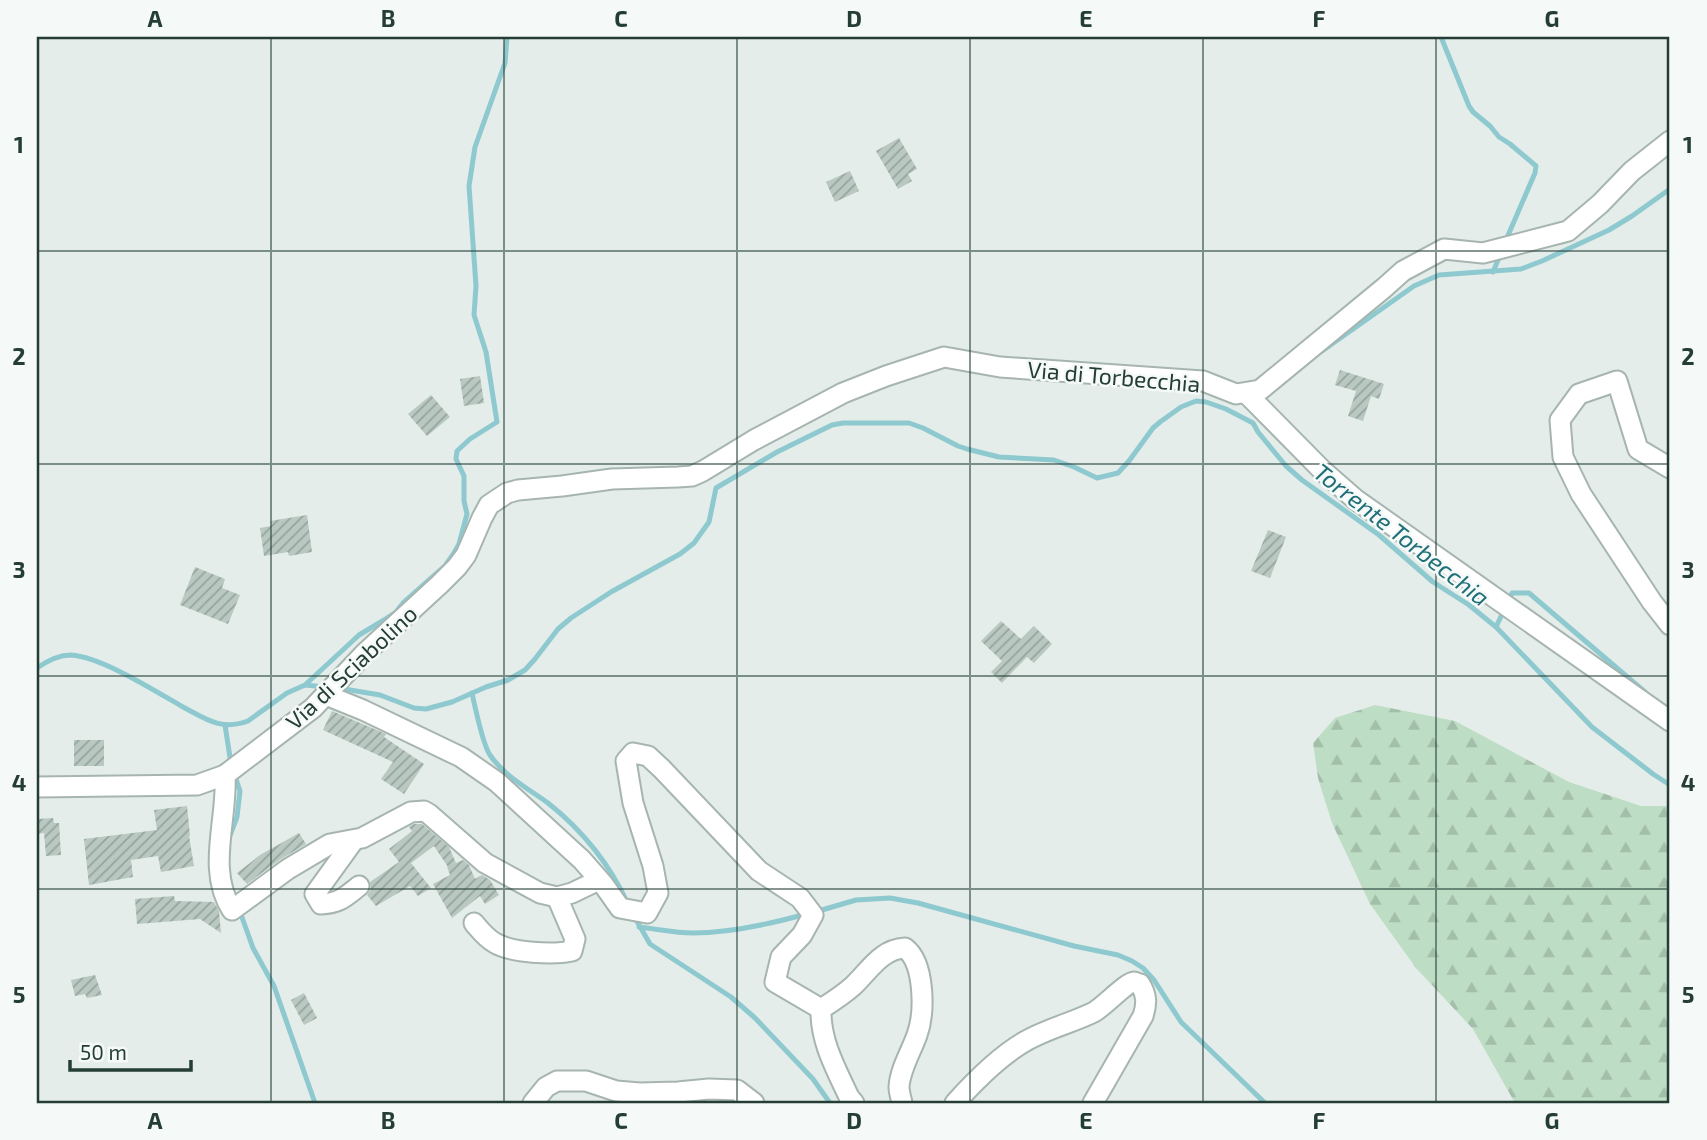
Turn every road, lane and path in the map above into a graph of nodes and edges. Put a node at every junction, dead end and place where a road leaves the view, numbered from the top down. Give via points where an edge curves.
1 (1670, 141) edge
2 (1246, 393) junction
3 (1670, 468) edge
4 (540, 487) joint
5 (1670, 625) edge
6 (326, 695) junction
7 (1670, 721) edge
8 (225, 775) junction
9 (37, 787) edge
10 (354, 840) junction
11 (599, 880) junction
12 (359, 886) dead end
13 (556, 897) junction
14 (474, 923) dead end
15 (821, 1009) junction
16 (533, 1103) edge
17 (754, 1103) edge
18 (854, 1103) edge
19 (902, 1103) edge
20 (955, 1103) edge
21 (1093, 1103) edge

1 - 2 street via 1568,231 1483,253 1444,249 1403,271 1260,390
2 - 4 street, Via di Torbecchia via 1236,394 1203,381 1000,367 944,358 843,393 692,475
2 - 7 street via 1355,499
3 - 5 street via 1639,449 1617,381 1579,394 1560,420 1563,457 1581,494
4 - 6 street, Via di Sciabolino via 507,492 489,505 457,567
6 - 8 street, Via di Sciabolino
6 - 11 street via 461,757 506,791
8 - 9 street, Via di Sciabolino via 197,785
8 - 10 street via 221,882 232,909 320,849
10 - 12 street via 315,894 321,904 334,904
10 - 13 street via 411,812 424,811 485,863
11 - 13 street
11 - 15 street via 621,908 647,913 658,893 626,761 634,753 648,756 759,871 800,898 813,915 781,957 775,982
13 - 14 street via 575,939 572,951 560,954 503,947
15 - 18 street via 828,1050
15 - 19 street via 883,955 898,948 909,951 920,977 920,1023 899,1087
16 - 17 street via 556,1081 586,1081 640,1093 737,1090
20 - 21 street via 1023,1043 1105,1006 1128,984 1140,984 1147,1001 1143,1016

